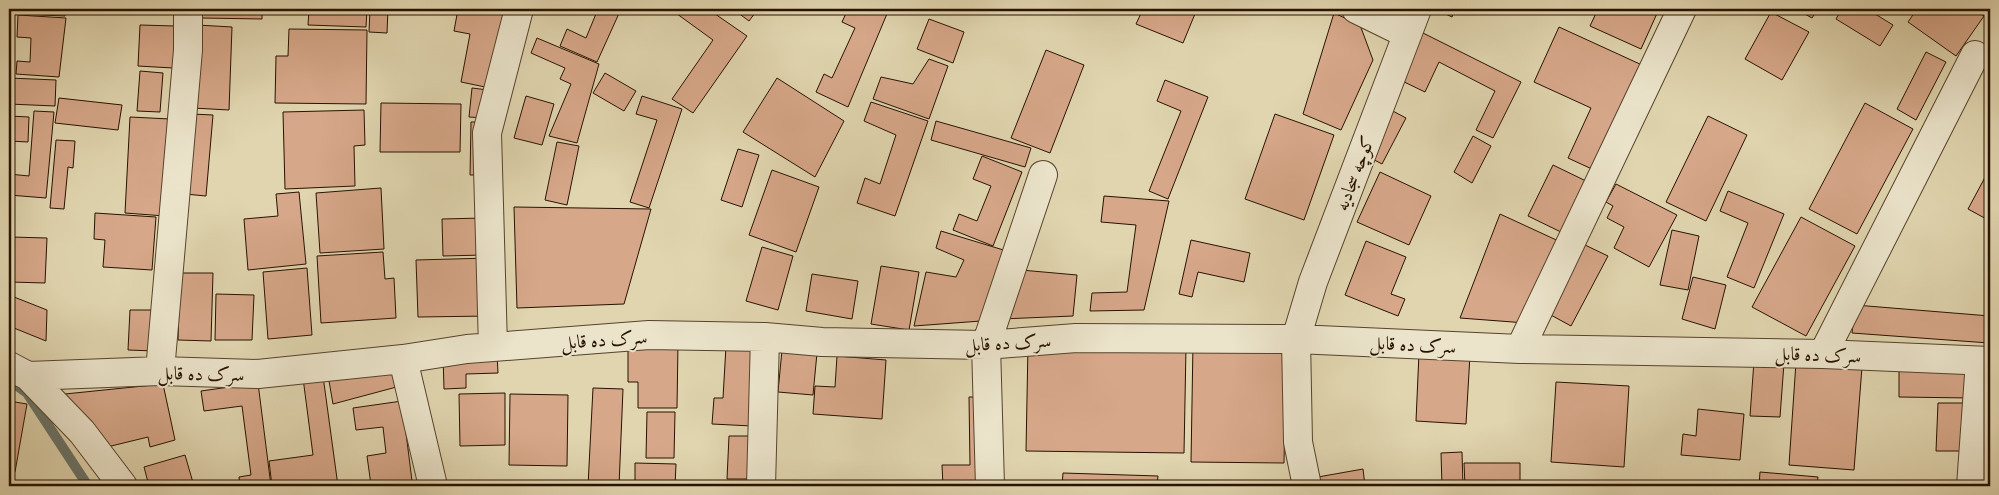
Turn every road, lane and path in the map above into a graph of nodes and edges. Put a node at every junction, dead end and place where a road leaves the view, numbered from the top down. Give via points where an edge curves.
1 (188, 9) edge
2 (519, 9) edge
3 (1356, 9) edge
4 (1417, 9) edge
5 (1682, 9) edge
6 (1407, 34) junction
7 (1975, 55) dead end
8 (1043, 175) dead end
9 (765, 337) junction
10 (1296, 339) junction
11 (986, 345) junction
12 (493, 347) junction
13 (1520, 349) junction
14 (1823, 354) junction
15 (403, 359) junction
16 (1985, 361) edge
17 (18, 371) edge
18 (160, 371) junction
19 (123, 486) edge
20 (433, 486) edge
21 (761, 486) edge
22 (990, 486) edge
23 (1307, 486) edge
24 (1971, 486) edge

1 - 18 street via 188,50
2 - 12 street via 487,132
3 - 6 street
4 - 6 street, کوچه سجادیه
5 - 13 street
6 - 10 street, کوچه سجادیه via 1314,282
7 - 14 street
8 - 11 street
9 - 11 street, سرک ده قابل via 822,342
9 - 12 street, سرک ده قابل via 648,335
9 - 21 street
10 - 11 street, سرک ده قابل via 1076,338
10 - 13 street, سرک ده قابل
10 - 23 street, کوچه سجادیه via 1298,442
11 - 22 street
12 - 15 street, سرک ده قابل
13 - 14 street, سرک ده قابل
14 - 16 street, سرک ده قابل
15 - 18 street, سرک ده قابل via 258,374
15 - 20 street
16 - 24 street
17 - 18 street, سرک ده قابل
17 - 19 street via 82,432

